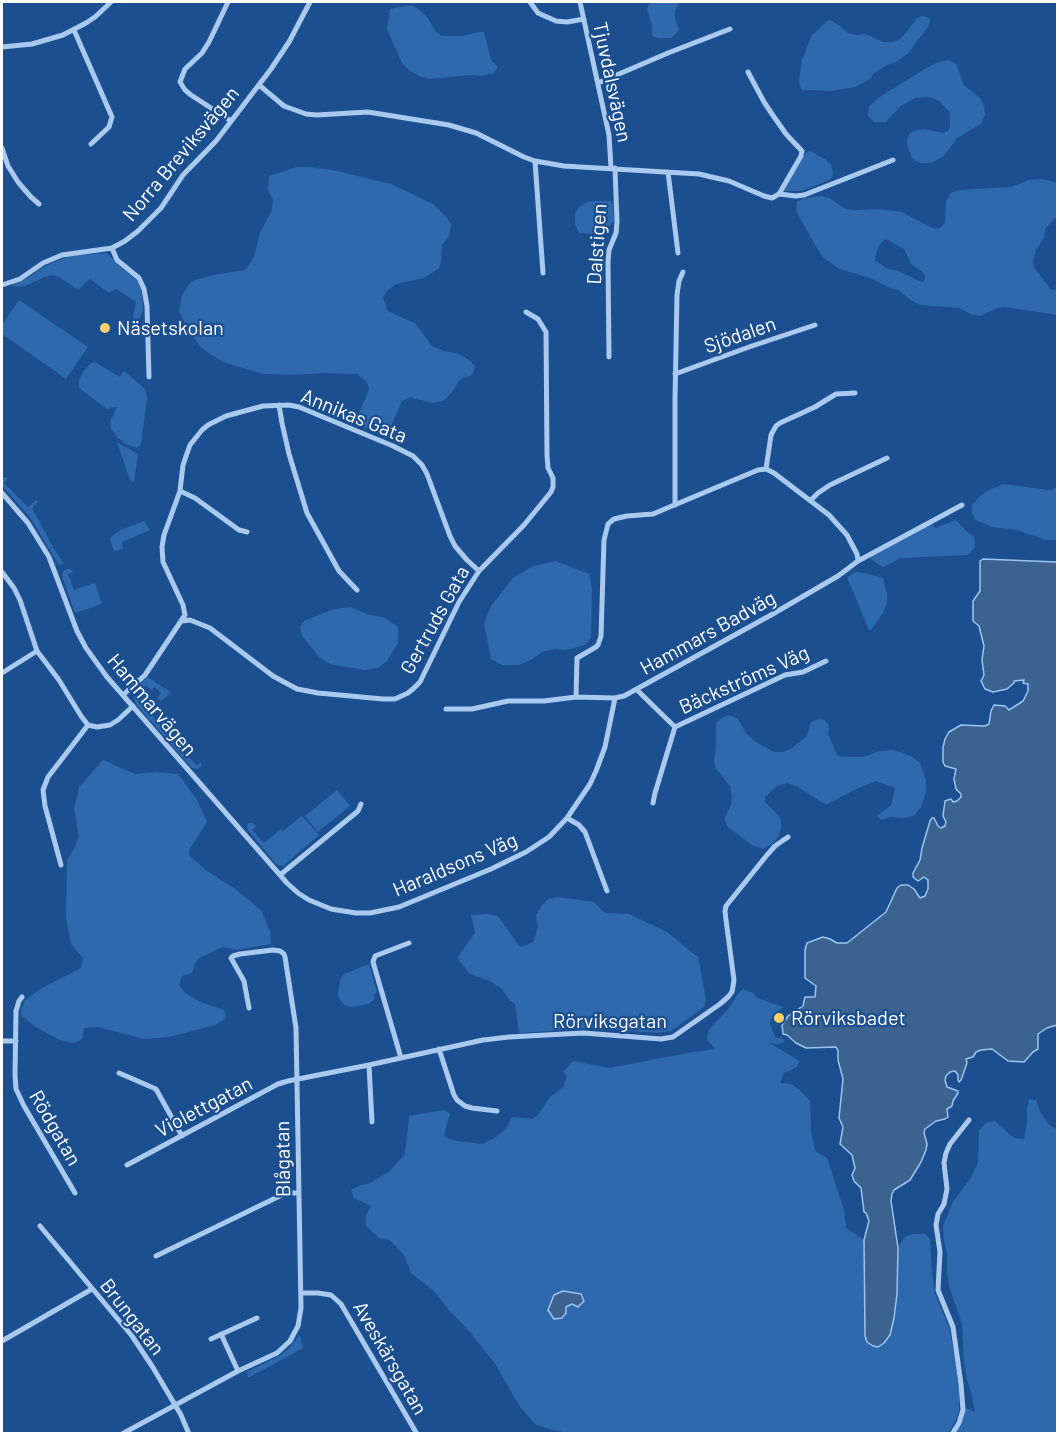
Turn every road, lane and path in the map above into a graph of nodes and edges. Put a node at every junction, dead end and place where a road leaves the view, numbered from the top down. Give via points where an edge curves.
1 (111, 2) edge
2 (228, 2) edge
3 (310, 2) edge
4 (530, 2) edge
5 (580, 2) edge
6 (584, 19) junction
7 (730, 29) dead end
8 (74, 30) junction
9 (2, 47) edge
10 (748, 72) dead end
11 (598, 83) junction
12 (259, 85) junction
13 (231, 121) junction
14 (91, 144) dead end
15 (2, 148) edge
16 (893, 159) dead end
17 (535, 161) junction
18 (613, 168) junction
19 (668, 172) junction
20 (778, 194) junction
21 (39, 204) dead end
22 (112, 248) junction
23 (678, 254) dead end
24 (683, 272) dead end
25 (543, 273) dead end
26 (2, 285) edge
27 (526, 312) dead end
28 (814, 325) dead end
29 (609, 357) dead end
30 (675, 374) junction
31 (149, 377) dead end
32 (855, 393) dead end
33 (279, 405) junction
34 (887, 458) dead end
35 (766, 469) junction
36 (180, 491) junction
37 (2, 493) edge
38 (810, 500) junction
39 (962, 505) dead end
40 (675, 506) junction
41 (247, 532) dead end
42 (858, 561) junction
43 (479, 571) junction
44 (2, 572) edge
45 (357, 590) dead end
46 (182, 621) junction
47 (37, 651) junction
48 (826, 661) dead end
49 (2, 673) edge
50 (636, 690) junction
51 (123, 695) junction
52 (576, 697) junction
53 (615, 698) junction
54 (133, 706) junction
55 (446, 709) dead end
56 (88, 724) junction
57 (675, 727) junction
58 (653, 803) dead end
59 (361, 804) dead end
60 (567, 818) junction
61 (788, 837) dead end
62 (61, 865) dead end
63 (280, 875) junction
64 (607, 891) dead end
65 (322, 905) joint
66 (409, 943) dead end
67 (22, 998) dead end
68 (249, 1008) dead end
69 (2, 1041) edge
70 (16, 1041) junction
71 (439, 1049) junction
72 (400, 1058) junction
73 (369, 1065) junction
74 (118, 1074) dead end
75 (296, 1079) junction
76 (497, 1111) dead end
77 (969, 1120) dead end
78 (372, 1122) dead end
79 (182, 1136) junction
80 (127, 1165) dead end
81 (75, 1193) dead end
82 (299, 1193) junction
83 (40, 1226) dead end
84 (156, 1256) dead end
85 (92, 1289) junction
86 (301, 1293) junction
87 (257, 1318) dead end
88 (221, 1334) junction
89 (211, 1339) dead end
90 (2, 1341) edge
91 (238, 1371) junction
92 (175, 1404) junction
93 (122, 1434) edge
94 (189, 1434) edge
95 (417, 1434) edge
96 (952, 1434) edge

1 - 8 street
2 - 13 street via 209,42 185,69 180,82 191,95
3 - 12 street, Norra Breviksvägen via 281,56
4 - 6 street via 538,13 556,21
5 - 6 street, Tjuvdalsvägen
6 - 11 street, Tjuvdalsvägen
7 - 11 street
8 - 9 street via 32,44
8 - 14 street via 112,117 109,127
10 - 20 street via 772,114 802,151
11 - 18 street, Tjuvdalsvägen
12 - 13 street, Norra Breviksvägen
12 - 17 street via 284,106 302,114 368,112 449,125 477,133
13 - 22 street, Norra Breviksvägen via 183,175 151,219
15 - 21 street via 18,182
16 - 20 street via 804,195
17 - 18 street
17 - 25 street
18 - 19 street
18 - 29 street, Dalstigen via 617,222 608,262
19 - 20 street via 718,178 769,198
19 - 23 street
22 - 26 street, Norra Breviksvägen via 62,255 19,280
22 - 31 street via 117,260 139,278 144,289
24 - 30 street, Sjödalen via 677,295
27 - 43 street, Gertruds Gata via 538,319 546,332 548,462 554,483 524,525
28 - 30 street, Sjödalen
30 - 40 street, Sjödalen
32 - 35 street via 836,394 780,423 771,435
33 - 36 street, Annikas Gata via 242,411 216,420 202,430 192,442 183,465
33 - 43 street, Annikas Gata via 309,410 413,456 427,474 455,546
33 - 45 street via 307,513 339,571
34 - 38 street via 830,484
35 - 38 street
35 - 40 street
36 - 41 street
36 - 46 street, Annikas Gata via 164,535 162,554 183,605
37 - 51 street, Hammarvägen via 28,523 49,557 86,648
38 - 42 street via 845,533
39 - 42 street, Hammars Badväg
40 - 52 street via 653,514 619,517 608,524 601,636 596,647 577,658
42 - 50 street, Hammars Badväg
43 - 46 street, Gertruds Gata via 459,602 420,682 395,699 297,689 273,676 210,628
44 - 47 street via 17,594
46 - 51 street via 145,675
47 - 49 street
47 - 56 street
48 - 57 street, Bäckströms Väg via 785,675
50 - 53 street, Hammars Badväg
50 - 57 street, Bäckströms Väg
51 - 54 street, Hammarvägen
52 - 53 street, Hammars Badväg
52 - 55 street, Hammars Badväg via 507,700 464,710
53 - 60 street, Haraldsons Väg via 602,758
54 - 56 street via 110,725
54 - 63 street, Hammarvägen
56 - 62 street via 48,777 43,790
57 - 58 street, Bäckströms Väg
59 - 63 street via 358,811
60 - 64 street via 585,832
60 - 65 street, Haraldsons Väg via 549,837 526,852 399,907 356,913
61 - 71 street, Rörviksgatan via 775,846 726,906 732,992 680,1033 661,1039 592,1033 509,1037
63 - 65 street, Hammarvägen via 298,893
66 - 72 street via 375,956 373,962
67 - 70 street, Rödgatan via 16,1011
68 - 75 street, Blågatan via 244,981 231,958 280,951 285,957 294,1010
69 - 70 street
70 - 81 street, Rödgatan via 15,1082 19,1097
71 - 72 street, Rörviksgatan
71 - 76 street via 457,1100 472,1108
72 - 73 street, Rörviksgatan
73 - 75 street, Rörviksgatan
73 - 78 street
74 - 79 street via 156,1089
75 - 79 street, Violettgatan via 278,1084
75 - 82 street, Blågatan
77 - 96 street via 946,1153 947,1190 936,1225 940,1252 938,1290 953,1327 963,1410
79 - 80 street, Violettgatan
82 - 84 street via 286,1193
82 - 86 street, Blågatan
83 - 85 street, Brungatan
85 - 90 street
85 - 92 street, Brungatan via 132,1336
86 - 91 street, Blågatan via 298,1326 290,1341 277,1353
86 - 95 street, Aveskärsgatan via 331,1295 341,1304
87 - 88 street
88 - 89 street
88 - 91 street
91 - 92 street, Blågatan
92 - 93 street, Blågatan
92 - 94 street, Brungatan

